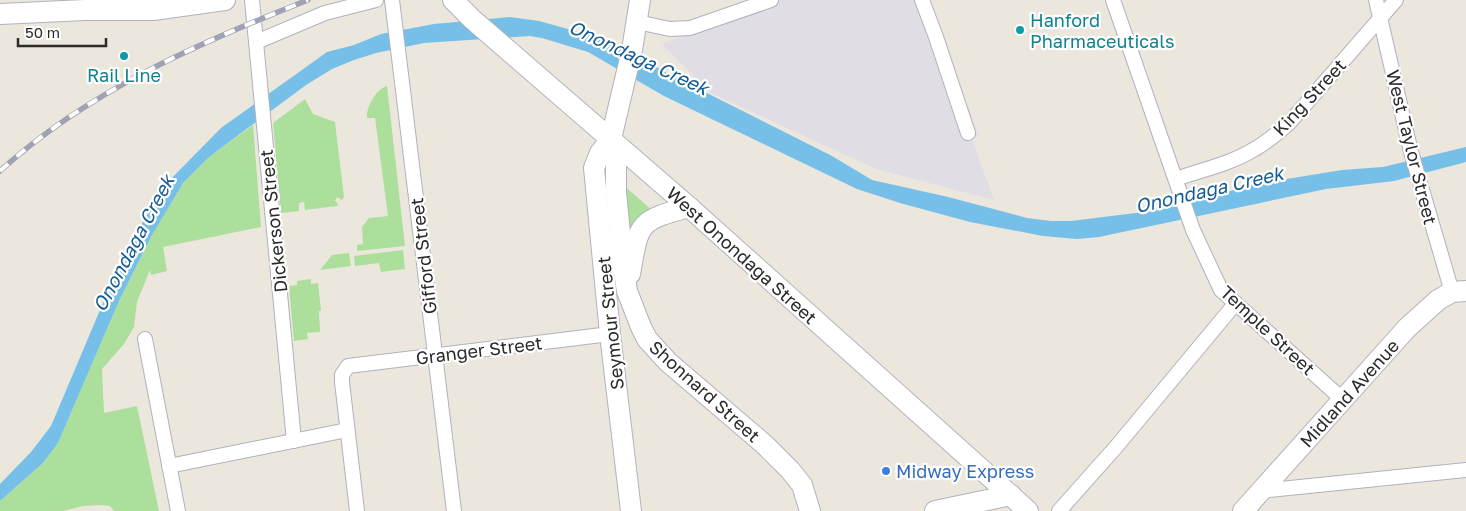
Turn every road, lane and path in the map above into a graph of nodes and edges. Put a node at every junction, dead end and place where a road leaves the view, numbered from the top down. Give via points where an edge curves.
1 (225, 0) edge
2 (252, 0) edge
3 (376, 0) edge
4 (392, 0) edge
5 (453, 0) edge
6 (640, 0) edge
7 (771, 0) edge
8 (922, 0) edge
9 (1112, 0) edge
10 (1376, 0) edge
11 (1396, 0) edge
12 (0, 14) edge
13 (1380, 18) junction
14 (637, 22) junction
15 (256, 42) junction
16 (968, 133) dead end
17 (611, 139) junction
18 (1176, 179) junction
19 (689, 207) junction
20 (627, 291) junction
21 (1459, 292) edge
22 (1235, 304) junction
23 (610, 334) junction
24 (145, 339) dead end
25 (435, 356) junction
26 (1342, 399) junction
27 (347, 430) junction
28 (294, 441) junction
29 (169, 466) junction
30 (1466, 470) edge
31 (1261, 491) junction
32 (1011, 495) junction
33 (178, 511) edge
34 (357, 511) edge
35 (454, 511) edge
36 (631, 511) edge
37 (810, 511) edge
38 (935, 511) edge
39 (1028, 511) edge
40 (1059, 511) edge
41 (1243, 511) edge

1 - 12 main road via 153,10
2 - 15 street, Dickerson Street
3 - 15 street via 326,13
4 - 25 street, Gifford Street
5 - 17 main road, West Onondaga Street
6 - 14 main road
7 - 14 street via 690,28 670,29
8 - 16 street
9 - 18 street, Temple Street
10 - 13 street, West Taylor Street
11 - 13 street, King Street
13 - 18 street, King Street via 1273,138 1235,159
13 - 21 street, West Taylor Street via 1421,187
14 - 17 main road
15 - 28 street, Dickerson Street
17 - 19 main road, West Onondaga Street
17 - 20 main road, Shonnard Street via 616,156 616,192
17 - 23 main road, Seymour Street via 594,168
18 - 22 street, Temple Street via 1221,290
19 - 20 main road via 656,217 641,229
19 - 32 main road, West Onondaga Street
20 - 37 main road, Shonnard Street via 640,327 648,339 668,362 790,470 802,484
21 - 26 main road, Midland Avenue via 1438,300 1406,328
22 - 26 street, Temple Street
22 - 40 street
23 - 25 street, Granger Street
23 - 36 main road, Seymour Street
24 - 29 street
25 - 27 street, Granger Street via 348,366 342,375
25 - 35 street, Gifford Street
26 - 31 main road, Midland Avenue
27 - 28 street
27 - 34 street
28 - 29 street
29 - 33 street
30 - 31 street
31 - 41 main road, Midland Avenue
32 - 38 main road
32 - 39 main road, West Onondaga Street

